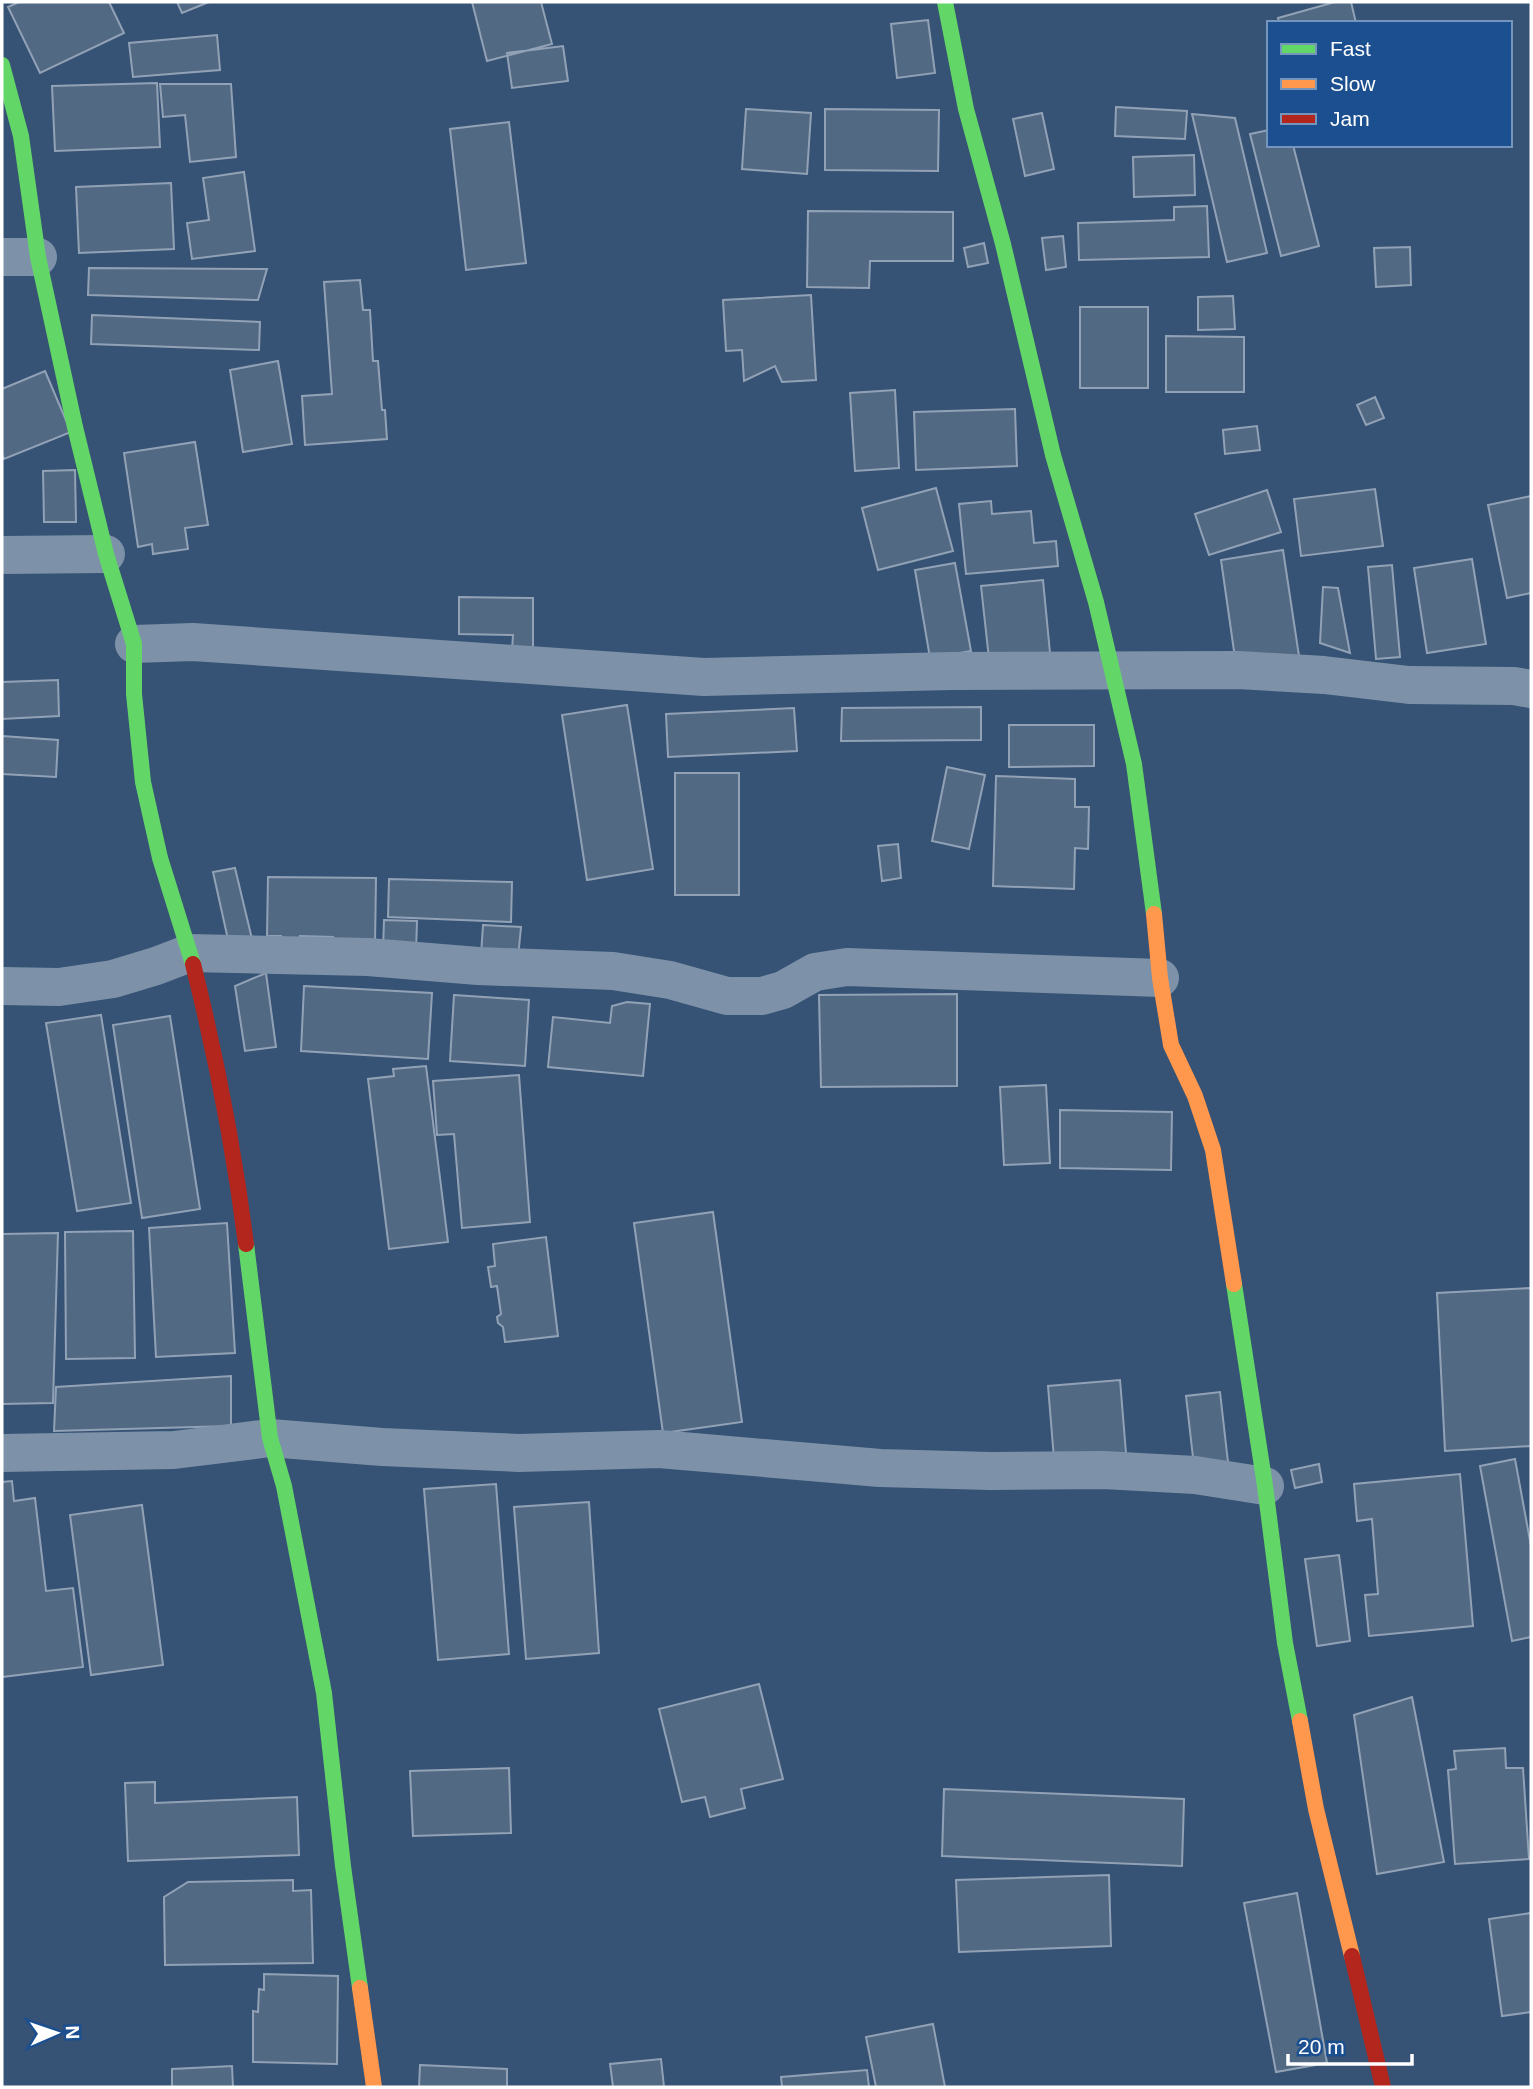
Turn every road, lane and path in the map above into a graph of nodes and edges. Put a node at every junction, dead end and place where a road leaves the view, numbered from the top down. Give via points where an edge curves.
1 (945, 2) edge
2 (2, 65) edge
3 (20, 257) edge
4 (106, 554) junction
5 (2, 555) edge
6 (134, 644) junction
7 (1111, 670) junction
8 (1531, 690) edge
9 (190, 953) junction
10 (1160, 978) junction
11 (2, 986) edge
12 (270, 1438) junction
13 (2, 1453) edge
14 (1265, 1486) junction
15 (374, 2087) edge
16 (1383, 2087) edge

1 - 7 street via 966,109
2 - 3 street via 21,136
3 - 4 street via 75,427
4 - 5 street
4 - 6 street
6 - 7 street via 206,642 704,677
6 - 9 street via 143,782 160,858
7 - 8 street via 1238,670
7 - 10 street via 1134,764
9 - 10 street via 368,957 613,971 727,996 762,996 815,972 846,967
9 - 11 street via 113,979 59,987
9 - 12 street via 237,1176
10 - 14 street via 1171,1045 1213,1150
12 - 13 street via 174,1450
12 - 14 street via 519,1453 659,1449 894,1469 1103,1470 1195,1475
12 - 15 street via 284,1486 324,1693
14 - 16 street via 1284,1643 1316,1809

